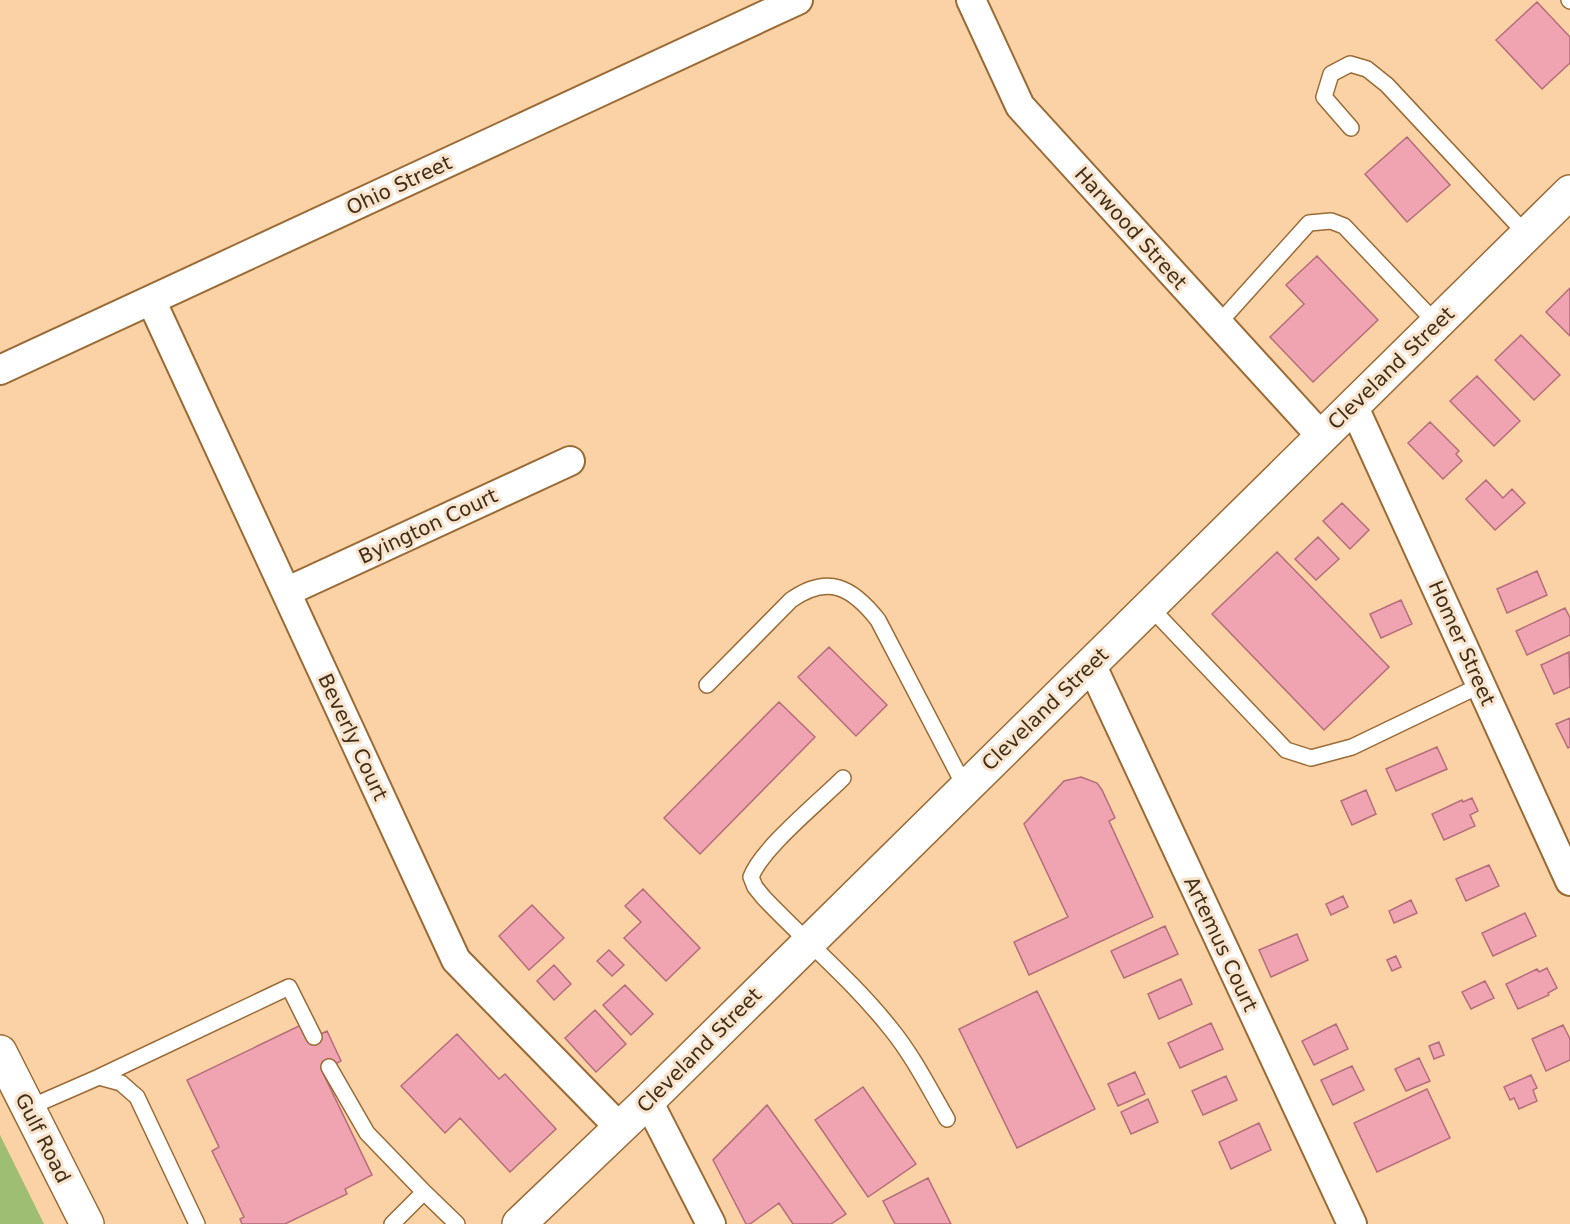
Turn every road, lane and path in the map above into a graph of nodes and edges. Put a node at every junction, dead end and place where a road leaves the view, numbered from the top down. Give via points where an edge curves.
1 (798, 0) edge
2 (971, 0) edge
3 (1351, 128) dead end
4 (1570, 192) edge
5 (1527, 235) junction
6 (151, 300) junction
7 (1219, 323) junction
8 (1436, 323) junction
9 (0, 370) edge
10 (1353, 405) junction
11 (1322, 436) junction
12 (570, 461) dead end
13 (286, 592) junction
14 (1150, 608) junction
15 (1091, 664) junction
16 (707, 685) dead end
17 (1481, 685) junction
18 (843, 778) dead end
19 (965, 787) junction
20 (1570, 881) edge
21 (807, 943) junction
22 (314, 1037) dead end
23 (0, 1052) edge
24 (329, 1067) dead end
25 (99, 1077) junction
26 (648, 1101) junction
27 (28, 1108) junction
28 (947, 1119) dead end
29 (620, 1128) junction
30 (424, 1192) junction
31 (87, 1224) edge
32 (197, 1224) edge
33 (392, 1224) edge
34 (457, 1224) edge
35 (519, 1224) edge
36 (711, 1224) edge
37 (1352, 1224) edge

1 - 6 street, Ohio Street
2 - 7 street, Harwood Street via 1020,106
3 - 5 lane via 1324,97 1331,74 1350,64 1367,69 1387,85
4 - 5 main road, Cleveland Street
5 - 8 main road, Cleveland Street
6 - 9 street, Ohio Street
6 - 13 street, Beverly Court
7 - 8 lane via 1309,223 1331,221 1344,226
7 - 11 street, Harwood Street
8 - 10 main road, Cleveland Street
10 - 11 main road, Cleveland Street
10 - 17 street, Homer Street
11 - 14 main road, Cleveland Street
12 - 13 street, Byington Court
13 - 29 street, Beverly Court via 456,960
14 - 15 main road, Cleveland Street
14 - 17 lane via 1286,750 1311,758 1352,747
15 - 19 main road, Cleveland Street
15 - 37 street, Artemus Court
16 - 19 lane via 803,592 822,586 850,592 878,620
17 - 20 street, Homer Street
18 - 21 lane via 774,845 754,867 751,877 764,898
19 - 21 main road, Cleveland Street
21 - 26 main road, Cleveland Street
21 - 28 lane via 892,1030
22 - 25 lane via 289,987
23 - 27 main road, Gulf Road
24 - 30 lane via 367,1133
25 - 27 lane
25 - 32 lane via 121,1083 137,1097
26 - 29 main road, Cleveland Street
26 - 36 street
27 - 31 main road, Gulf Road
29 - 35 main road, Cleveland Street
30 - 33 lane
30 - 34 lane

